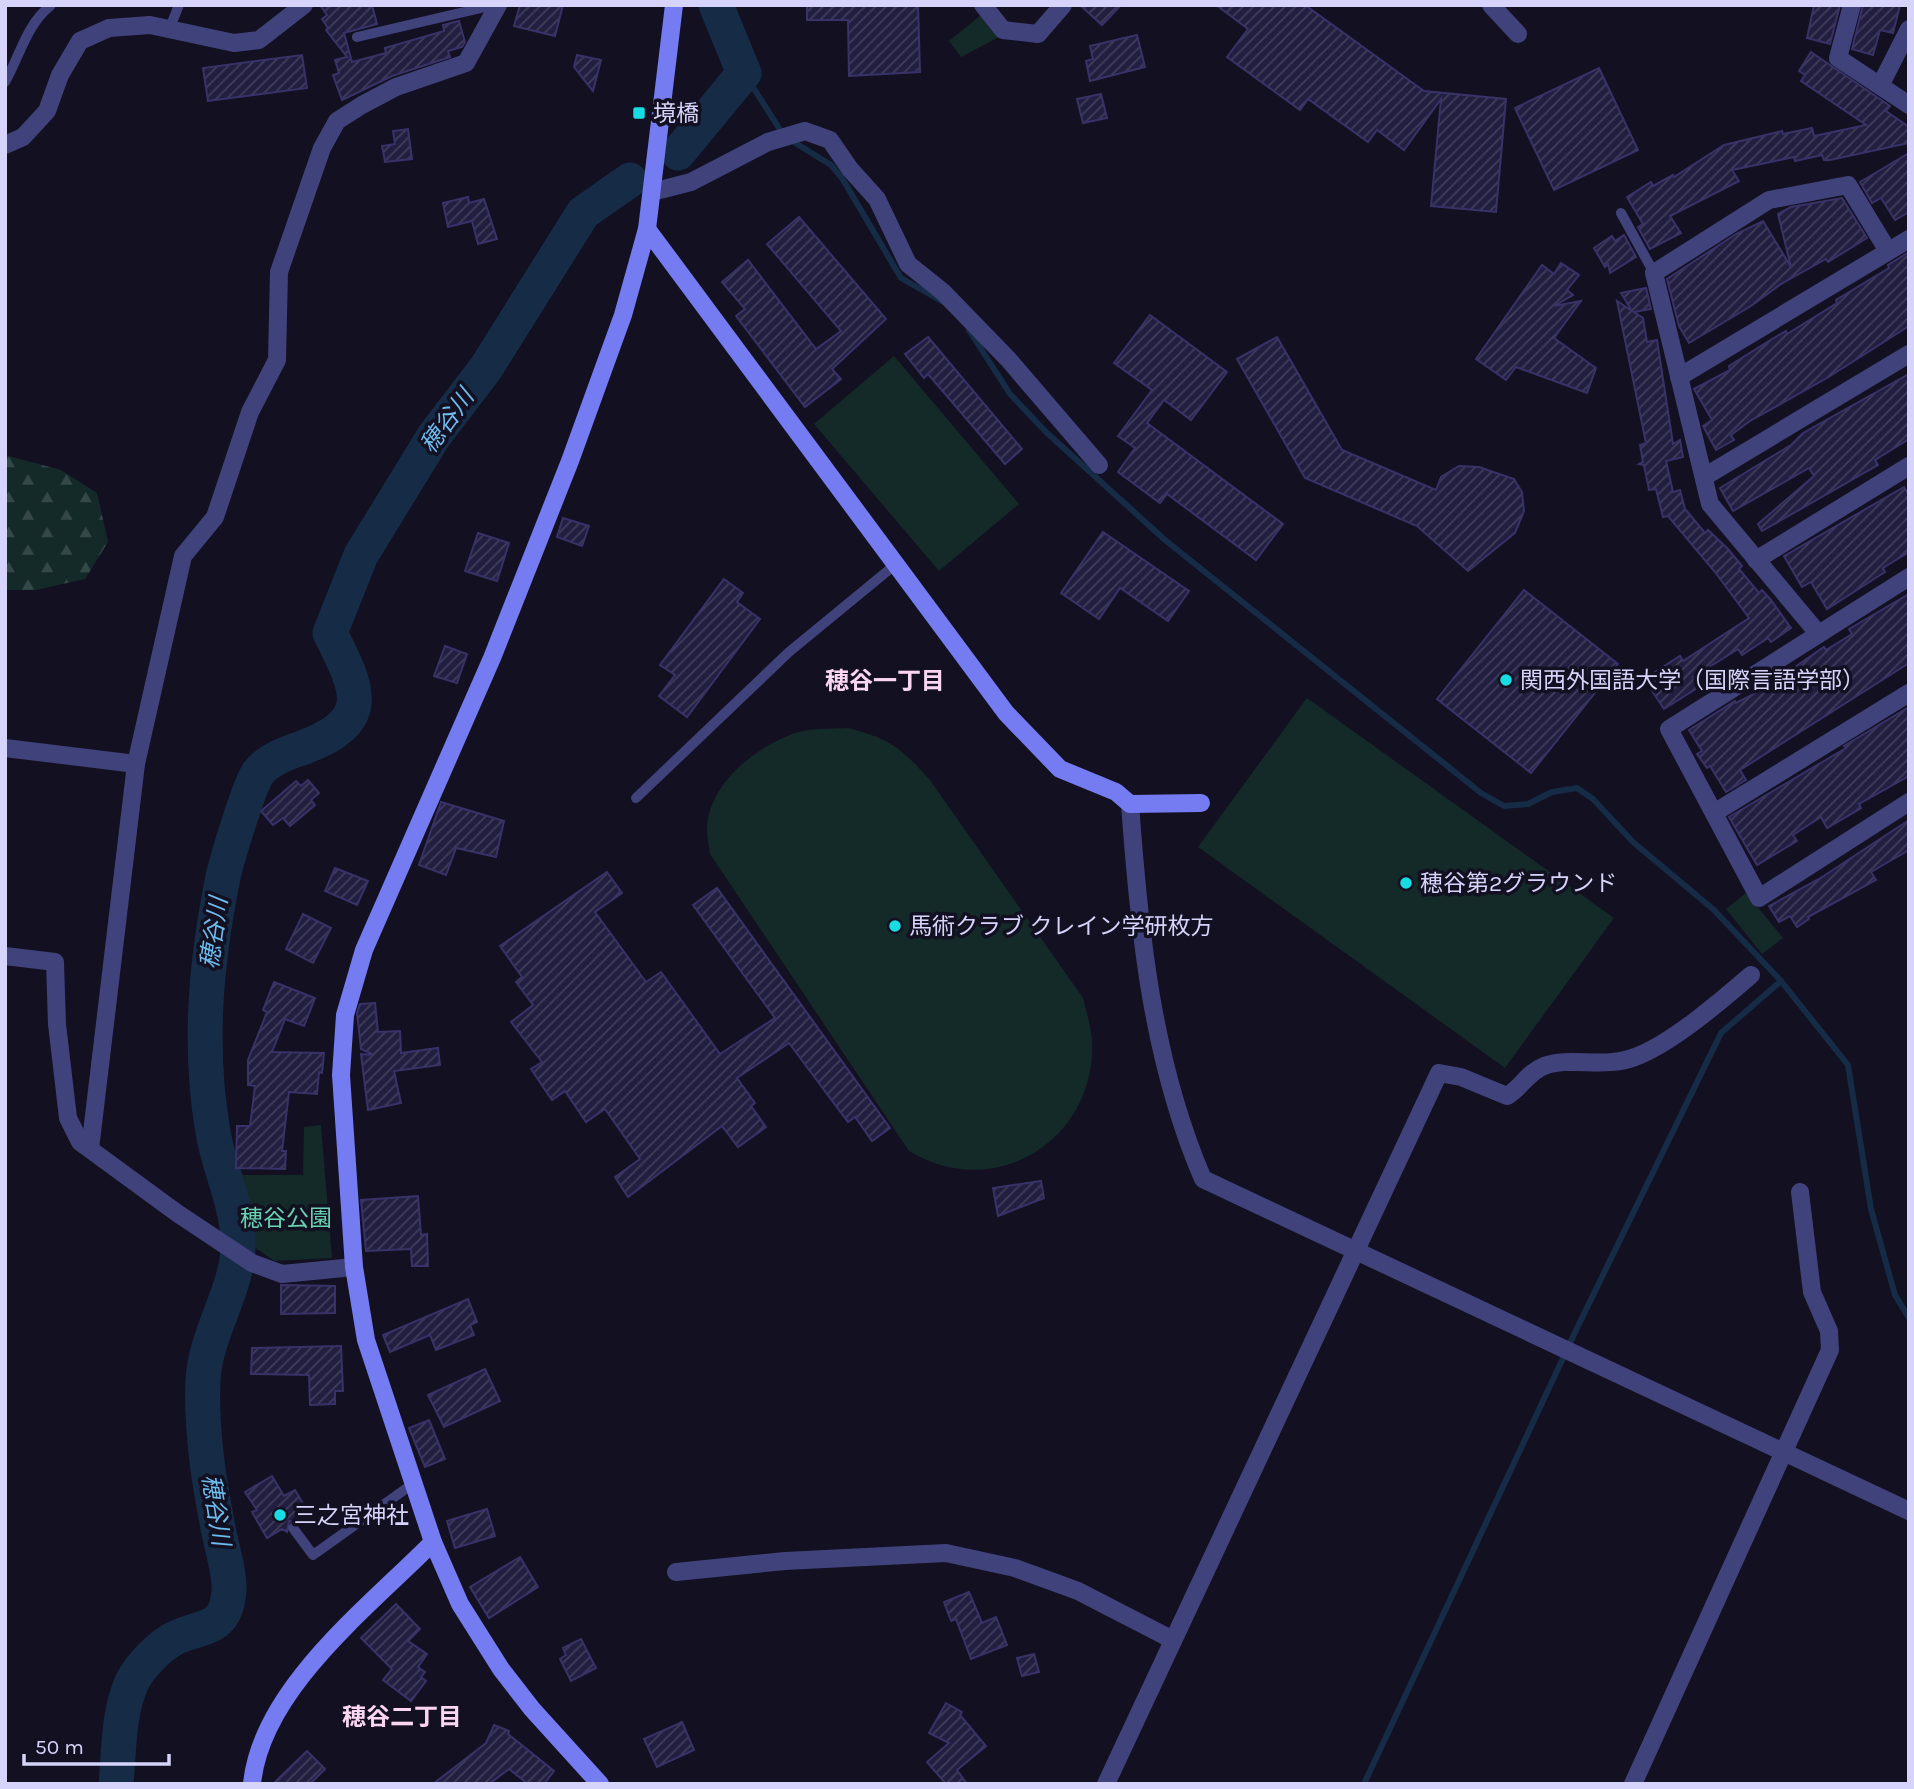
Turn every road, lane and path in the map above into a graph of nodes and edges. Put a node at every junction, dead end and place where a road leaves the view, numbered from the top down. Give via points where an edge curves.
1 (51, 5) edge
2 (179, 5) edge
3 (304, 5) edge
4 (496, 5) edge
5 (674, 5) edge
6 (983, 5) edge
7 (1063, 5) edge
8 (1491, 5) edge
9 (1852, 5) edge
10 (1909, 29) edge
11 (169, 30) junction
12 (1518, 34) dead end
13 (356, 37) dead end
14 (5, 82) edge
15 (1881, 84) junction
16 (1909, 105) edge
17 (5, 145) edge
18 (652, 192) junction
19 (1621, 213) dead end
20 (647, 229) junction
21 (1909, 239) edge
22 (1888, 251) junction
23 (1654, 272) junction
24 (1909, 354) edge
25 (1679, 377) junction
26 (1099, 465) dead end
27 (1909, 466) edge
28 (1704, 477) junction
29 (1756, 559) junction
30 (896, 564) junction
31 (1909, 577) edge
32 (1817, 632) junction
33 (1909, 694) edge
34 (5, 748) edge
35 (136, 764) junction
36 (636, 798) dead end
37 (1909, 802) edge
38 (1201, 803) dead end
39 (1130, 804) junction
40 (1714, 813) junction
41 (5, 956) edge
42 (1751, 975) dead end
43 (90, 1149) junction
44 (1800, 1192) dead end
45 (1355, 1251) junction
46 (354, 1267) junction
47 (1785, 1452) junction
48 (414, 1483) junction
49 (1909, 1511) edge
50 (293, 1528) dead end
51 (433, 1542) junction
52 (676, 1572) dead end
53 (1173, 1640) junction
54 (252, 1784) edge
55 (600, 1784) edge
56 (1106, 1784) edge
57 (1633, 1784) edge

1 - 14 lane via 18,51
2 - 11 lane
3 - 11 street via 259,40 234,43
4 - 13 lane
4 - 35 street via 466,63 396,87 362,105 337,121 321,148 279,272 277,360 250,412 215,517 183,556
5 - 18 street
6 - 7 street via 1003,30 1038,34
8 - 12 street
9 - 15 street via 1838,58
10 - 15 street
11 - 17 street via 150,24 109,28 80,41 60,75 47,111 23,137
15 - 16 street
18 - 20 street
18 - 26 street via 691,182 768,142 805,131 830,139 877,198 908,264 943,292 1008,359
19 - 23 lane
20 - 30 street
20 - 46 street via 623,315 570,461 492,658 351,986 341,1075
21 - 22 street
22 - 23 street via 1848,184 1769,200
22 - 25 street
23 - 25 street
24 - 28 street
25 - 28 street
27 - 29 street
28 - 29 street via 1710,504
29 - 32 street
30 - 36 lane via 789,652
30 - 39 street via 1006,713 1060,769 1116,792
31 - 32 street
32 - 40 street via 1669,729
33 - 40 street
34 - 35 street
35 - 43 street
37 - 40 street via 1759,898
38 - 39 street
39 - 45 street via 1154,1014 1184,1134 1203,1179
41 - 43 street via 55,962 68,1118 80,1142
42 - 45 street via 1715,1006 1637,1056 1605,1065 1546,1065 1527,1075 1507,1096 1439,1073
43 - 46 street via 252,1263 282,1274
44 - 47 street via 1810,1281 1829,1331 1830,1350
45 - 47 street
45 - 53 street
46 - 48 street via 366,1340
47 - 49 street
47 - 57 street
48 - 50 lane via 313,1555
48 - 51 street
51 - 54 street via 300,1675 271,1723
51 - 55 street via 466,1615 500,1669
52 - 53 street via 946,1553 1015,1568 1078,1591
53 - 56 street

